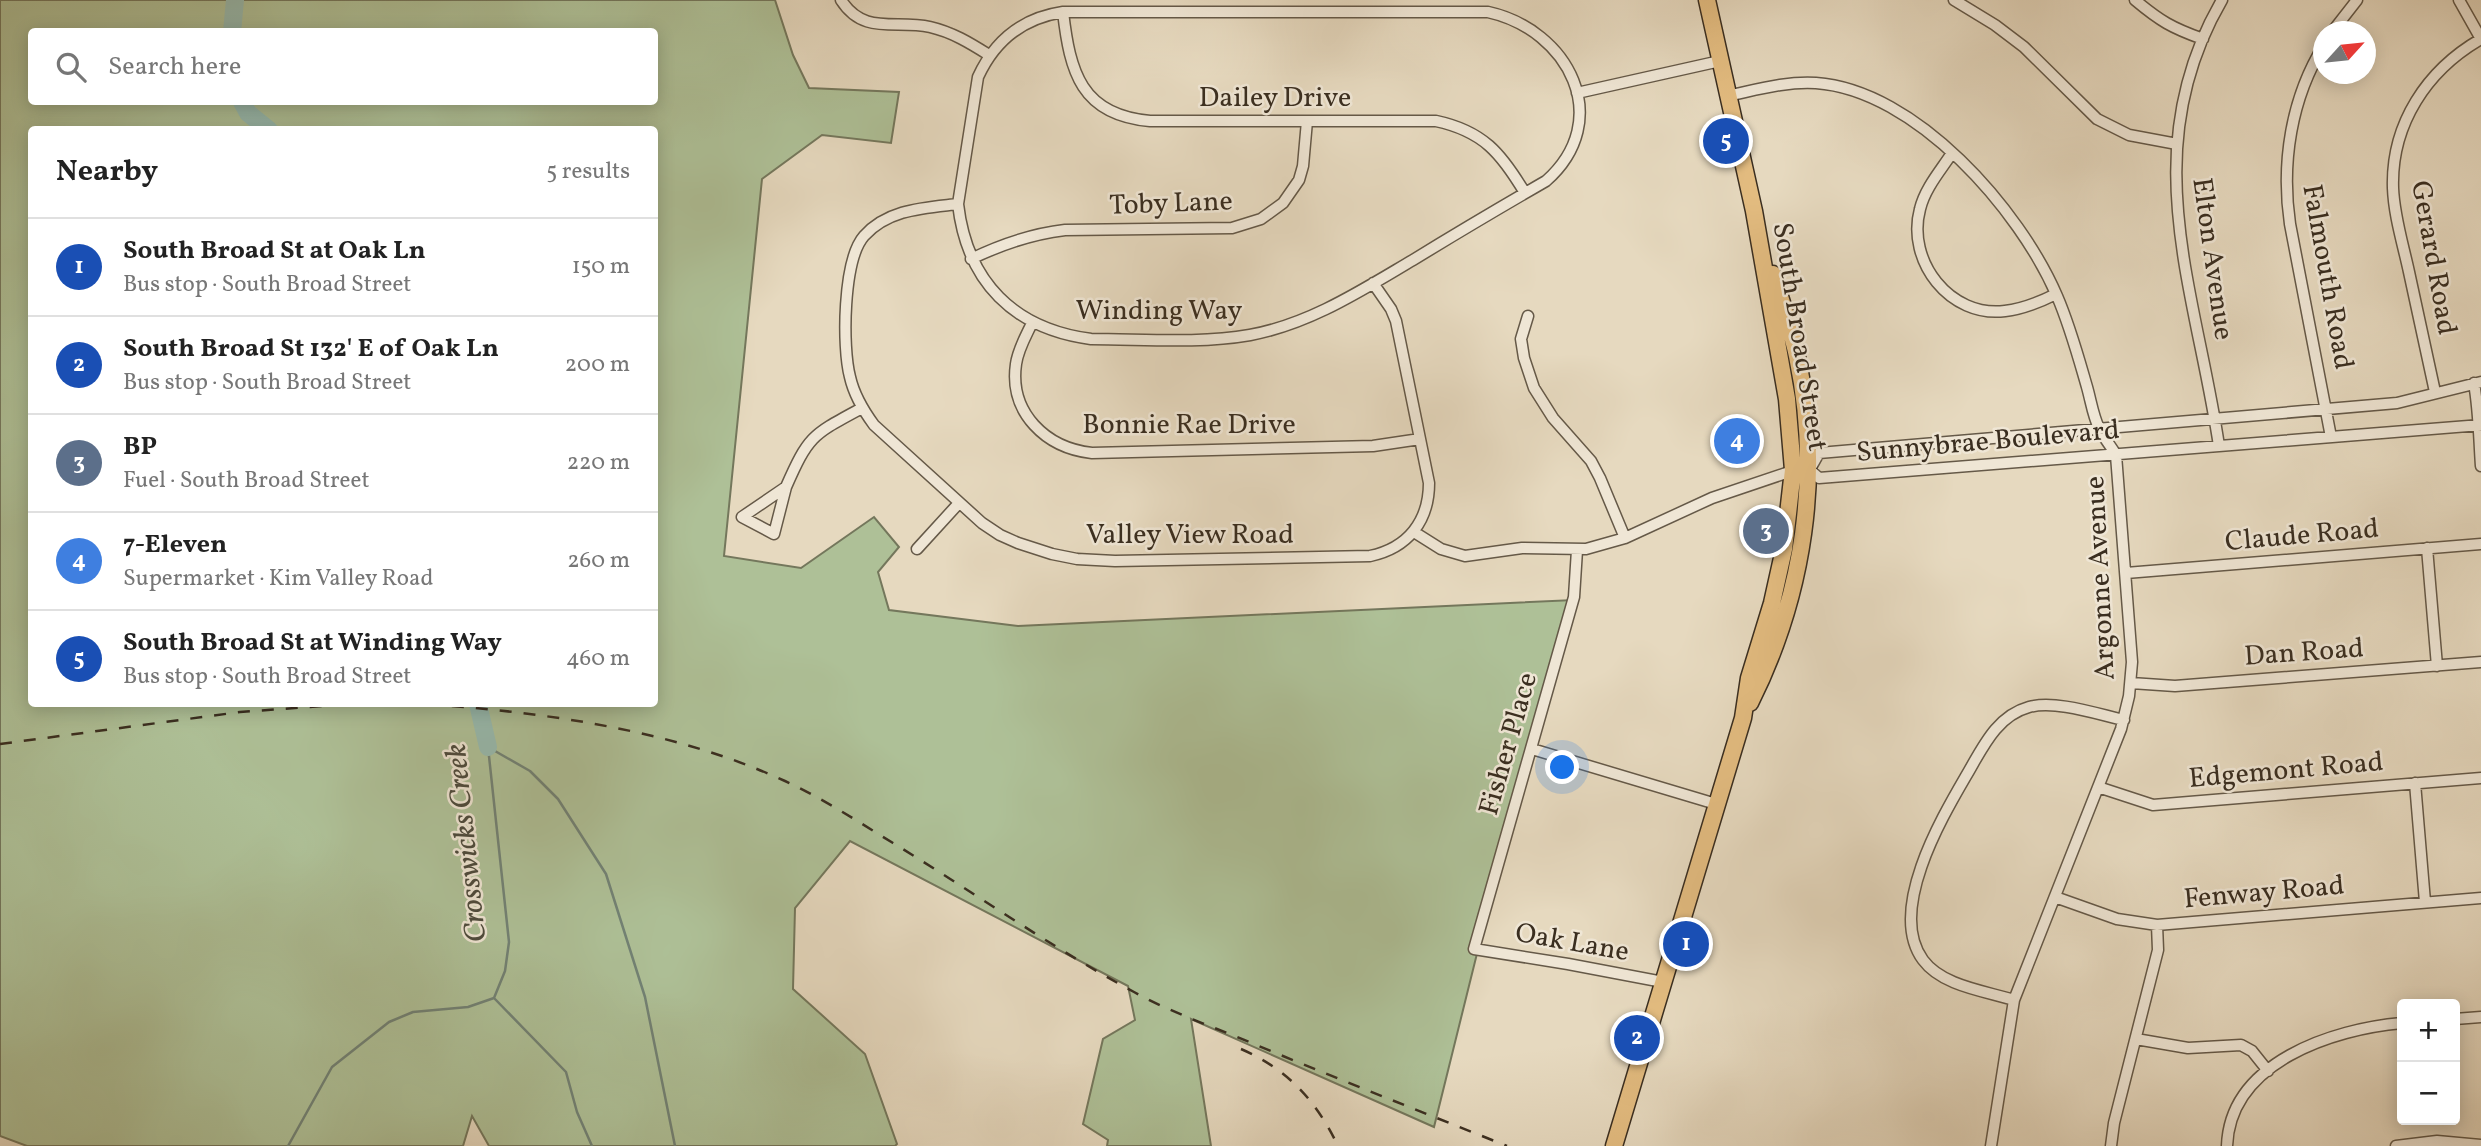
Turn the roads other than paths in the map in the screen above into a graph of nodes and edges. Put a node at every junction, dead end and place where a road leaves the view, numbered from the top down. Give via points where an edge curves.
1 (841, 0) edge
2 (1409, 0) edge
3 (1707, 0) edge
4 (1954, 0) edge
5 (2135, 0) edge
6 (2222, 0) edge
7 (2357, 0) edge
8 (2459, 0) edge
9 (1063, 12) junction
10 (1409, 12) junction
11 (2341, 21) edge
12 (2203, 39) junction
13 (2481, 39) edge
14 (989, 55) junction
15 (1720, 61) junction
16 (2313, 64) edge
17 (1577, 93) junction
18 (1727, 96) junction
19 (1307, 121) junction
20 (2177, 144) junction
21 (1952, 153) junction
22 (1525, 193) junction
23 (958, 204) junction
24 (1754, 211) junction
25 (971, 258) junction
26 (1373, 283) junction
27 (2056, 294) junction
28 (1528, 316) dead end
29 (1032, 323) junction
30 (2478, 382) edge
31 (2435, 392) junction
32 (862, 408) junction
33 (2327, 410) junction
34 (2215, 419) junction
35 (2479, 425) edge
36 (2099, 429) junction
37 (2331, 438) junction
38 (1420, 439) junction
39 (2219, 446) junction
40 (2116, 455) junction
41 (2481, 466) edge
42 (1793, 470) junction
43 (1810, 470) junction
44 (786, 487) junction
45 (959, 503) junction
46 (1414, 532) junction
47 (1625, 538) junction
48 (2481, 544) edge
49 (2427, 548) junction
50 (917, 549) dead end
51 (1577, 550) junction
52 (2126, 573) junction
53 (1790, 598) junction
54 (1772, 603) junction
55 (1773, 628) junction
56 (2481, 662) edge
57 (2437, 666) junction
58 (2131, 683) junction
59 (2124, 720) junction
60 (1532, 749) junction
61 (2481, 778) edge
62 (2415, 783) junction
63 (2098, 788) junction
64 (1716, 804) junction
65 (2055, 897) junction
66 (2481, 898) edge
67 (2425, 902) junction
68 (2157, 925) junction
69 (1474, 949) joint
70 (1663, 982) junction
71 (2014, 1000) junction
72 (2481, 1017) edge
73 (2460, 1019) edge
74 (2397, 1024) edge
75 (2136, 1039) junction
76 (2268, 1071) junction
77 (2481, 1145) edge
78 (1614, 1146) edge
79 (1991, 1146) edge
80 (2111, 1146) edge
81 (2227, 1146) edge
82 (2396, 1146) edge

1 - 14 street via 868,22 935,28
2 - 10 street
3 - 15 main road, South Broad Street
4 - 20 street via 2024,47 2097,119 2129,135
5 - 12 street via 2166,25
6 - 12 street, Elton Avenue
7 - 11 street
8 - 13 street
9 - 10 street, Winding Way
9 - 14 street, Winding Way via 1022,25
9 - 19 street, Dailey Drive via 1075,74 1096,100 1121,115 1150,121
10 - 17 street, Winding Way via 1488,12 1520,22 1555,49
12 - 20 street, Elton Avenue via 2185,93
13 - 31 street, Gerard Road via 2449,61 2422,91 2403,128 2394,167 2395,207
14 - 23 street, Winding Way via 978,76
15 - 17 street
15 - 18 main road, South Broad Street
16 - 33 street, Falmouth Road via 2289,141 2287,192
17 - 22 street, Winding Way via 1579,122 1570,151 1555,173
18 - 21 street, Argonne Avenue via 1796,83 1845,88 1884,104
18 - 24 main road, South Broad Street
19 - 22 street, Dailey Drive via 1436,121 1452,125 1493,148
19 - 25 street, Toby Lane via 1299,180 1283,203 1261,219 1231,228 1045,232
20 - 34 street, Elton Avenue via 2178,224
21 - 27 street, Argonne Avenue via 2013,220
21 - 27 street via 1925,194 1917,221 1923,260 1937,283 1957,300 1996,312
22 - 26 street, Winding Way
23 - 25 street, Winding Way
23 - 32 street, Valley View Road via 900,212 874,227 857,246 850,269 845,345 850,380
24 - 42 main road, South Broad Street via 1787,399
24 - 43 main road, South Broad Street via 1797,356
25 - 29 street, Winding Way via 993,292
26 - 29 street, Winding Way via 1301,320 1228,338 1091,339
26 - 38 street via 1396,321
27 - 36 street, Argonne Avenue
28 - 47 street via 1521,339 1534,388 1591,461
29 - 38 street, Bonnie Rae Drive via 1016,361 1016,388 1033,425 1065,447 1092,453 1359,447
30 - 31 street, Sunnybrae Boulevard
30 - 35 street
31 - 33 street, Sunnybrae Boulevard via 2397,403
32 - 44 street via 810,440
32 - 45 street, Valley View Road via 885,437
33 - 34 street, Sunnybrae Boulevard
33 - 37 street, Falmouth Road
34 - 36 street, Sunnybrae Boulevard
34 - 39 street, Elton Avenue
35 - 37 street, Sunnybrae Boulevard
35 - 41 street
36 - 40 street, Argonne Avenue
36 - 43 street, Sunnybrae Boulevard via 1819,453
37 - 39 street, Sunnybrae Boulevard
38 - 46 street via 1429,496
39 - 40 street, Sunnybrae Boulevard
40 - 43 street, Sunnybrae Boulevard via 1819,478
40 - 52 street, Argonne Avenue
42 - 43 street
42 - 47 street via 1712,498
42 - 54 main road, South Broad Street
43 - 53 main road, South Broad Street
44 - 44 street via 774,534 741,517 764,502
45 - 46 street, Valley View Road via 982,523 1018,543 1052,554 1101,561 1370,556 1394,548
45 - 50 street
46 - 51 street via 1441,549 1465,556 1522,548
47 - 51 street
48 - 49 street, Claude Road
49 - 52 street, Claude Road
49 - 57 street
51 - 60 street, Fisher Place via 1574,597
52 - 58 street, Argonne Avenue
53 - 54 main road
53 - 55 main road, South Broad Street
54 - 55 main road, South Broad Street
55 - 64 main road, South Broad Street via 1760,682 1743,718
56 - 57 street, Dan Road
57 - 58 street, Dan Road via 2175,686
58 - 59 street, Argonne Avenue
59 - 63 street, Argonne Avenue
59 - 71 street via 2054,705 2017,711 1991,735 1931,840 1913,906 1918,952 1940,975
60 - 64 street
60 - 69 street, Fisher Place
61 - 62 street, Edgemont Road
62 - 63 street, Edgemont Road via 2153,805
62 - 67 street
63 - 65 street, Argonne Avenue
64 - 70 main road, South Broad Street
65 - 68 street, Fenway Road via 2117,919
65 - 71 street, Argonne Avenue
66 - 67 street, Fenway Road
67 - 68 street, Fenway Road
68 - 75 street via 2158,950
69 - 70 street, Oak Lane
70 - 78 main road, South Broad Street
71 - 79 street, Argonne Avenue
72 - 73 street
74 - 76 street via 2330,1036
75 - 76 street via 2188,1048 2241,1045
75 - 80 street
76 - 81 street via 2236,1107
77 - 82 street via 2437,1141

